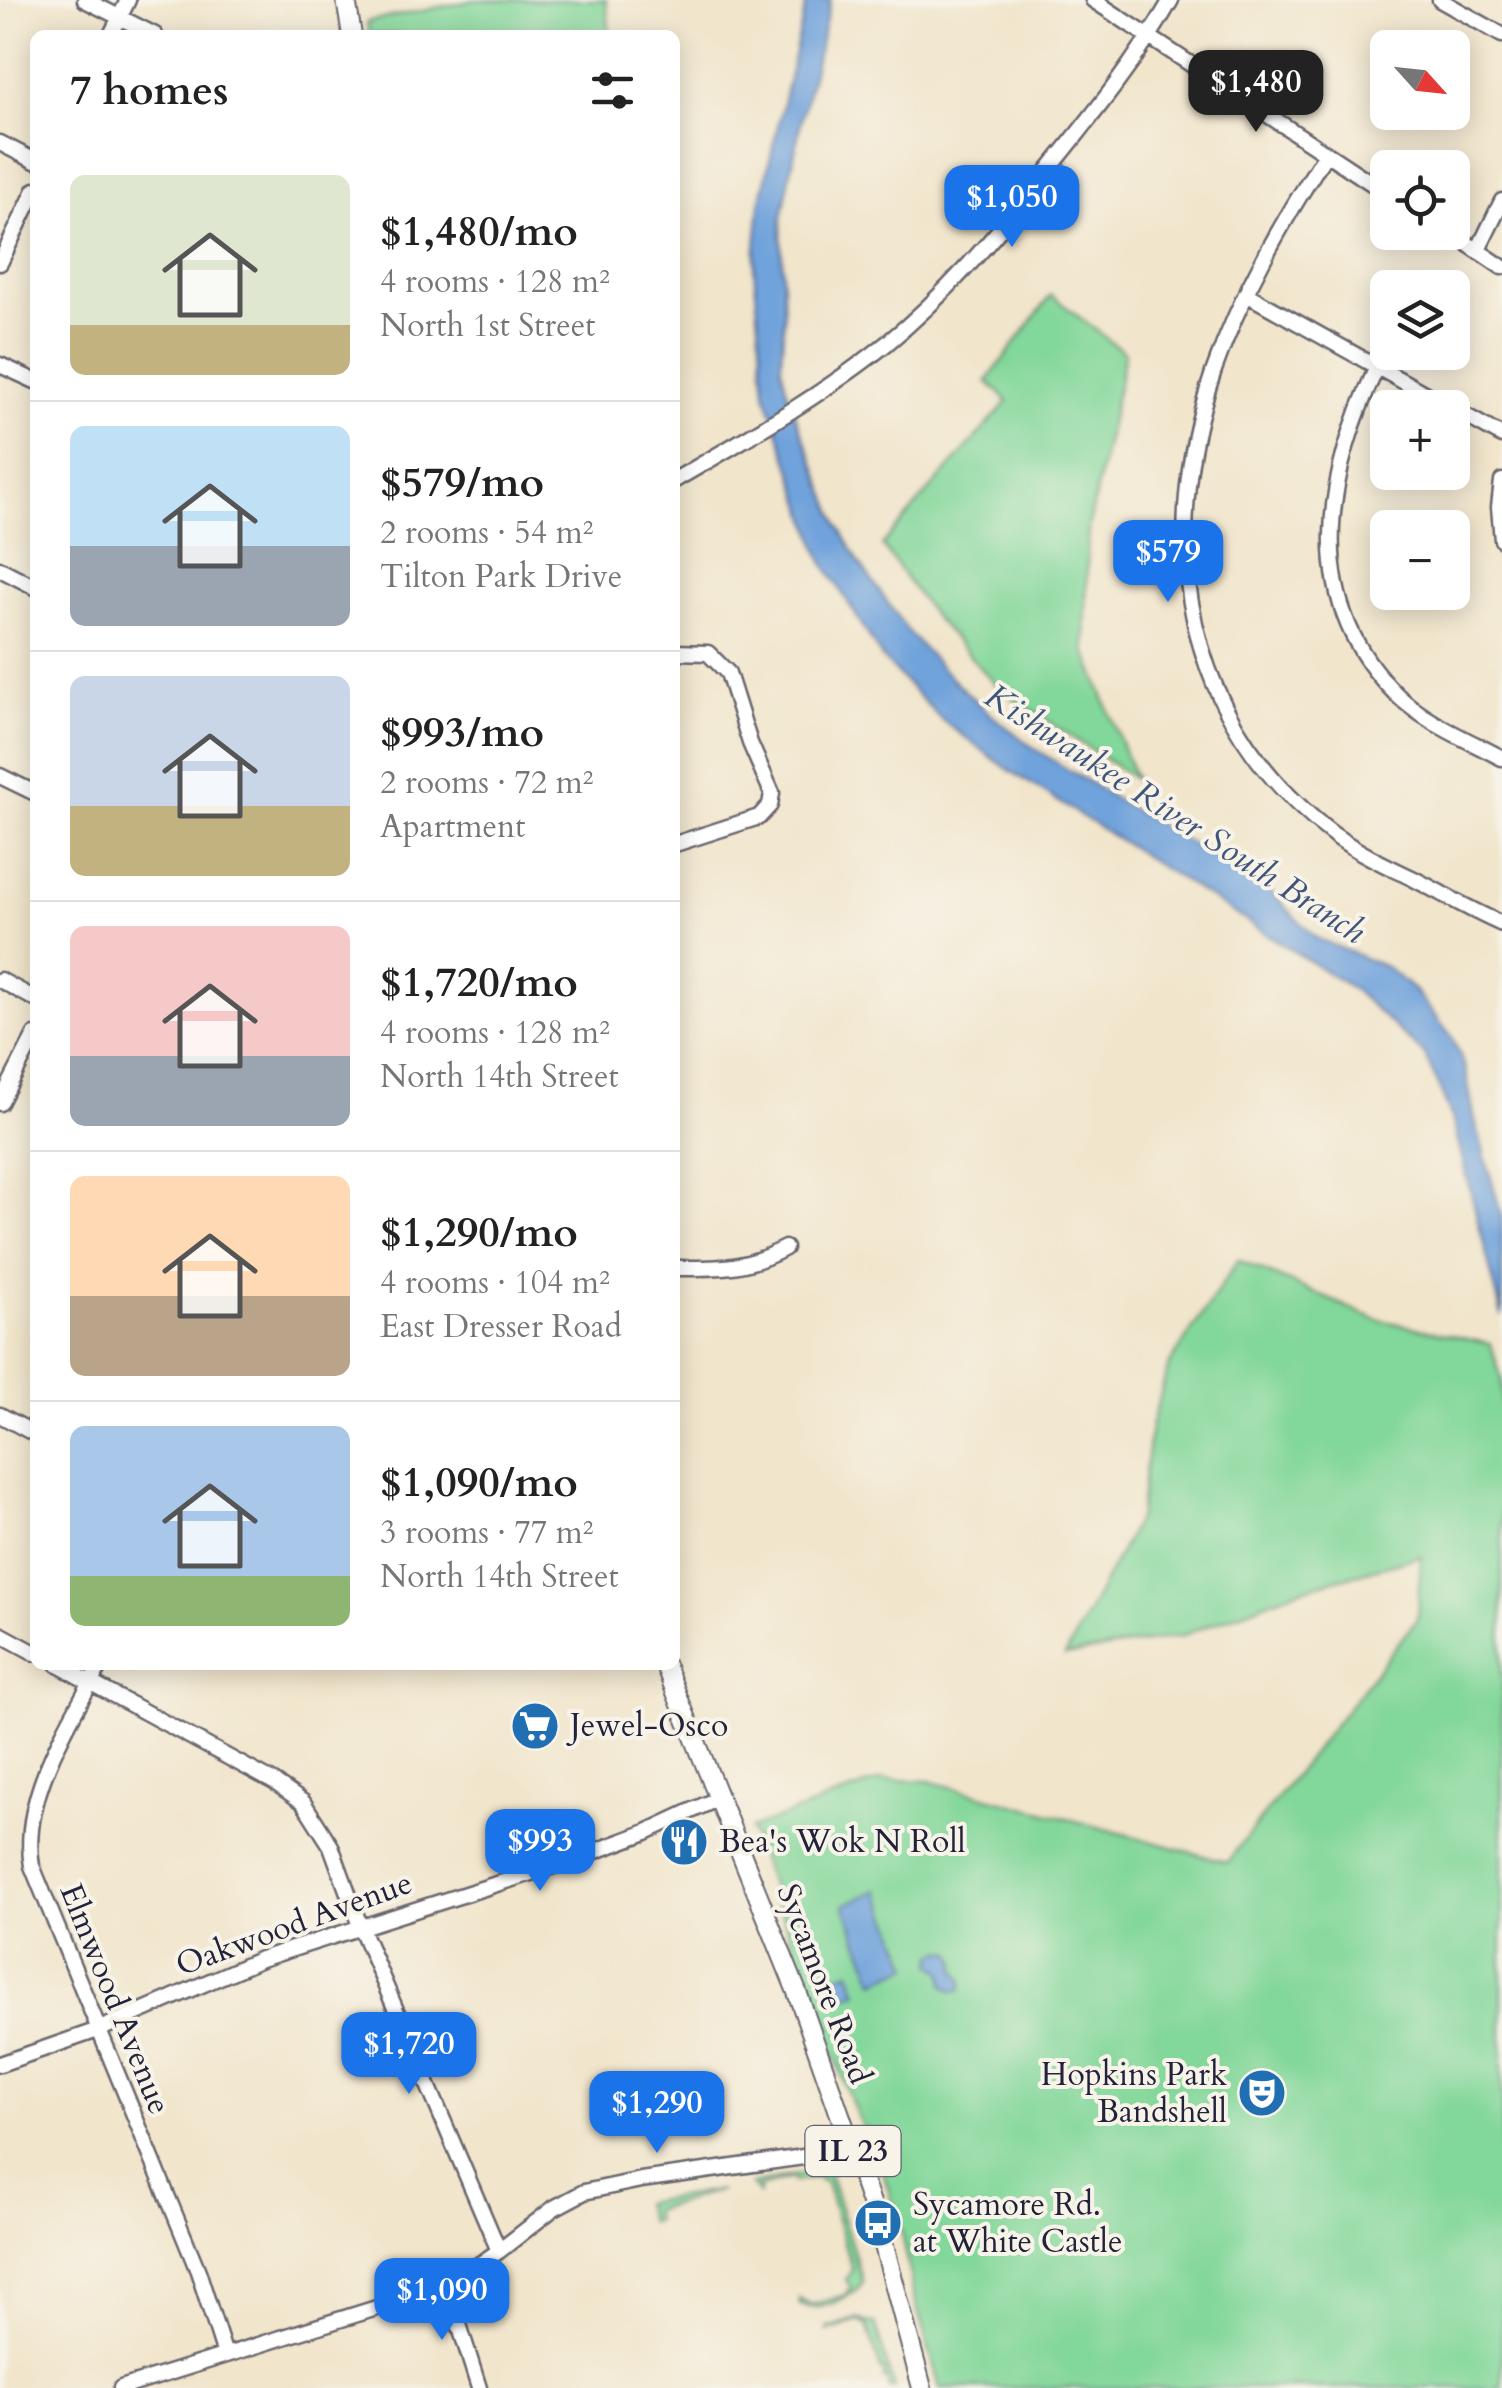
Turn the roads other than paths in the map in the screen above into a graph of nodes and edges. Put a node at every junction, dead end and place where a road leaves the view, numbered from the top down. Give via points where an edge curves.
1 (85, 0) edge
2 (128, 0) edge
3 (346, 0) edge
4 (1093, 0) edge
5 (1172, 0) edge
6 (1440, 0) edge
7 (119, 18) junction
8 (113, 30) edge
9 (144, 30) edge
10 (351, 30) edge
11 (1502, 35) edge
12 (1150, 37) junction
13 (0, 143) edge
14 (1325, 155) junction
15 (30, 159) edge
16 (1370, 183) edge
17 (30, 201) edge
18 (1502, 201) edge
19 (1470, 245) edge
20 (1478, 250) junction
21 (0, 264) edge
22 (1502, 267) edge
23 (1246, 294) junction
24 (1370, 363) edge
25 (0, 365) edge
26 (1374, 370) edge
27 (1383, 370) edge
28 (30, 380) edge
29 (1419, 390) edge
30 (1470, 418) edge
31 (1502, 436) edge
32 (680, 477) edge
33 (1502, 480) edge
34 (1502, 540) edge
35 (0, 569) edge
36 (30, 584) edge
37 (680, 652) edge
38 (1502, 758) edge
39 (0, 776) edge
40 (30, 791) edge
41 (680, 842) edge
42 (1502, 924) edge
43 (0, 980) edge
44 (30, 996) edge
45 (30, 1045) edge
46 (0, 1103) edge
47 (785, 1248) dead end
48 (680, 1268) edge
49 (0, 1415) edge
50 (30, 1431) edge
51 (0, 1634) edge
52 (30, 1650) edge
53 (68, 1670) edge
54 (97, 1670) edge
55 (667, 1670) edge
56 (91, 1682) junction
57 (719, 1798) junction
58 (360, 1926) junction
59 (98, 2030) junction
60 (0, 2064) edge
61 (853, 2150) junction
62 (499, 2251) junction
63 (447, 2286) junction
64 (225, 2355) junction
65 (122, 2388) edge
66 (479, 2388) edge
67 (922, 2388) edge

1 - 7 street
2 - 7 street
3 - 10 main road
4 - 12 street
5 - 12 street
6 - 11 street
7 - 8 street
7 - 9 street
12 - 14 street
12 - 32 street via 952,287 862,363
13 - 15 street
14 - 16 street
14 - 23 street
17 - 21 street
18 - 20 street
19 - 20 street
20 - 22 street
23 - 24 street
23 - 42 street via 1204,406 1187,492 1186,576 1210,676 1266,770 1332,833
25 - 28 street
26 - 38 street via 1349,434 1335,497 1332,565 1340,602 1358,645 1396,694 1434,723
27 - 29 street
30 - 31 street
33 - 34 street
35 - 36 street
37 - 41 street via 708,653 723,666 772,793 759,816
39 - 40 street
43 - 44 street
45 - 46 street
47 - 48 street via 735,1268
49 - 50 street
51 - 52 street
53 - 56 street
54 - 56 street, Elmwood Avenue
55 - 57 main road, Sycamore Road / IL 23
56 - 58 street via 303,1802 331,1846
56 - 59 street, Elmwood Avenue via 38,1792 28,1841
57 - 58 street, Oakwood Avenue via 562,1864
57 - 61 main road, Sycamore Road / IL 23
58 - 59 street, Oakwood Avenue via 262,1959
58 - 62 street
59 - 60 street, Oakwood Avenue
59 - 64 street, Elmwood Avenue via 198,2271
61 - 62 street via 584,2192
61 - 67 main road, Sycamore Road / IL 23
62 - 63 street
63 - 64 street
63 - 66 street
64 - 65 street

